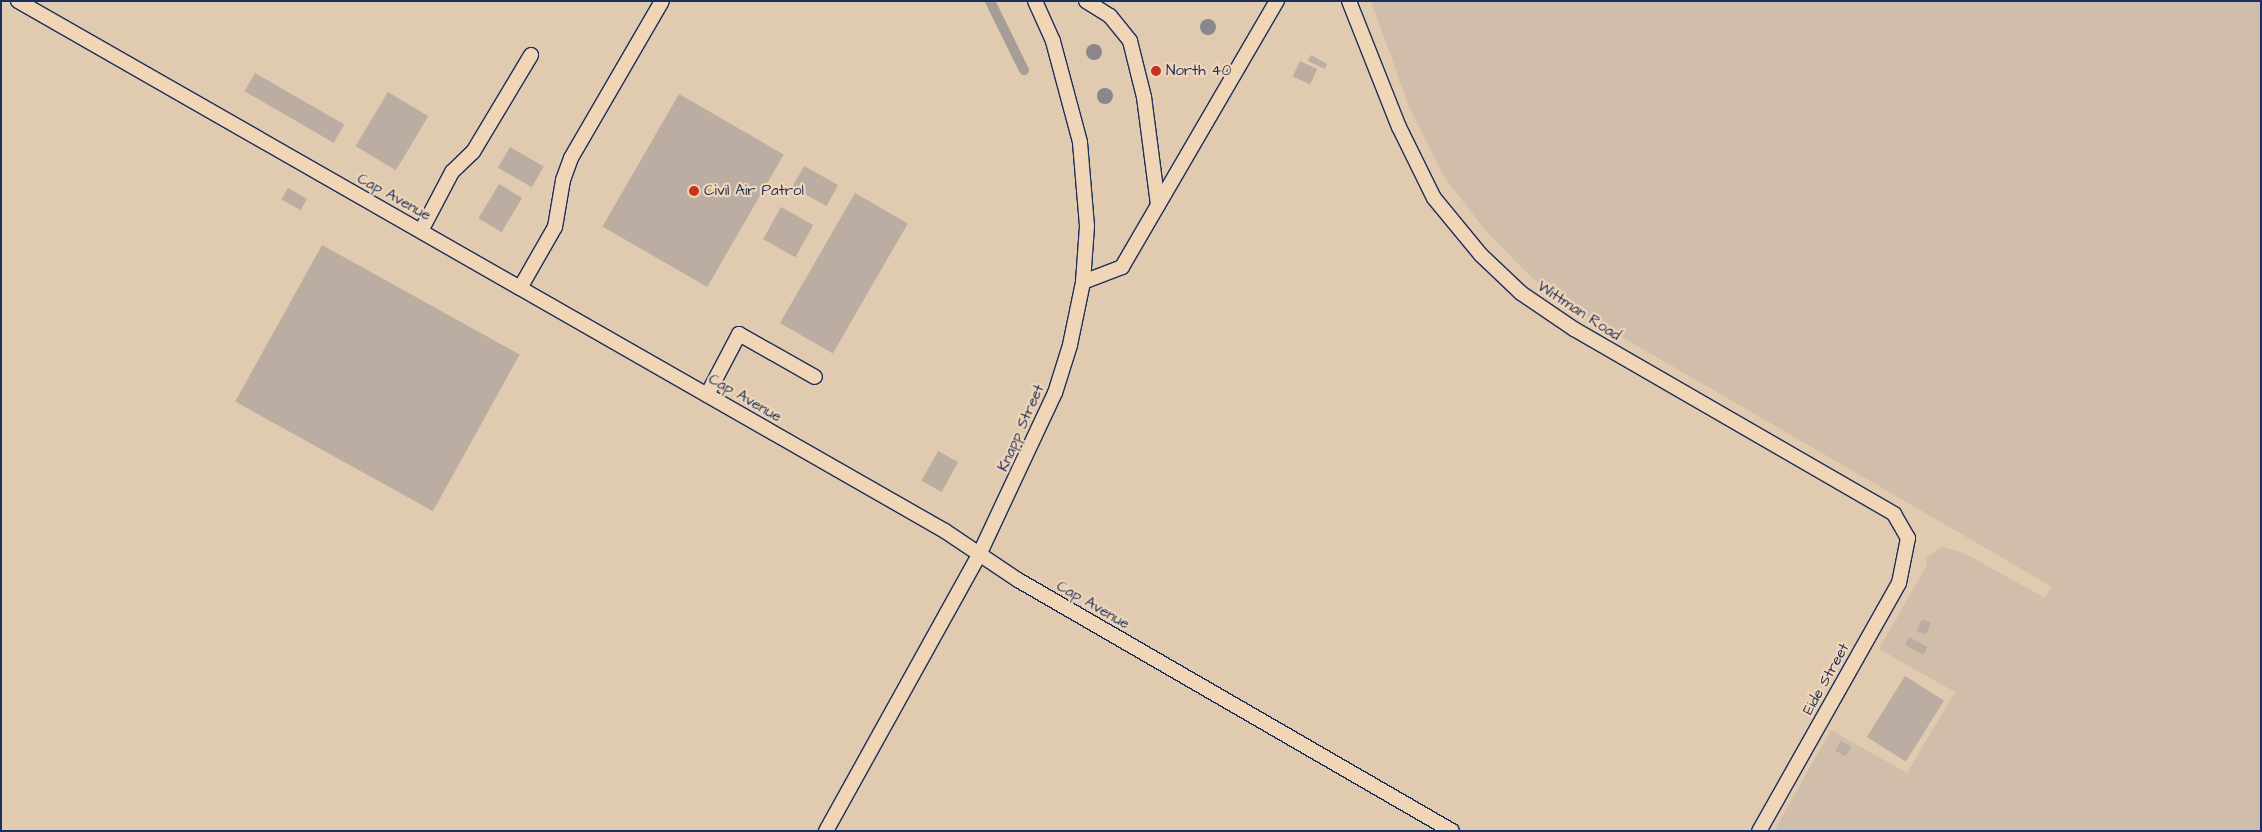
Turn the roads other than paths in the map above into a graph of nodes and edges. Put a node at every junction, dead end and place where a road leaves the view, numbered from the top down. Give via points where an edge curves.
1 (18, 1) edge
2 (662, 1) edge
3 (1086, 1) edge
4 (1277, 1) edge
5 (1349, 1) edge
6 (1039, 2) edge
7 (531, 55) dead end
8 (1158, 205) junction
9 (421, 231) junction
10 (1083, 282) junction
11 (520, 288) junction
12 (815, 377) dead end
13 (707, 395) junction
14 (1908, 538) joint
15 (979, 555) junction
16 (826, 831) edge
17 (1452, 831) edge
18 (1759, 831) edge

1 - 9 lane, Cap Avenue
2 - 11 lane via 571,158 563,180 555,227
3 - 8 lane via 1110,16 1130,41 1144,96
4 - 8 lane
5 - 14 lane, Wittman Road via 1399,127 1434,198 1481,255 1522,293 1574,329 1894,514
6 - 10 lane, Knapp Street via 1080,142 1087,226
7 - 9 lane via 473,152 452,172
8 - 10 lane via 1122,267
9 - 11 lane, Cap Avenue
10 - 15 lane, Knapp Street via 1070,345 1055,393
11 - 13 lane, Cap Avenue
12 - 13 lane via 739,334
13 - 15 lane, Cap Avenue via 945,531
14 - 18 lane, Eide Street via 1899,583
15 - 16 lane, Knapp Street
15 - 17 lane, Cap Avenue

